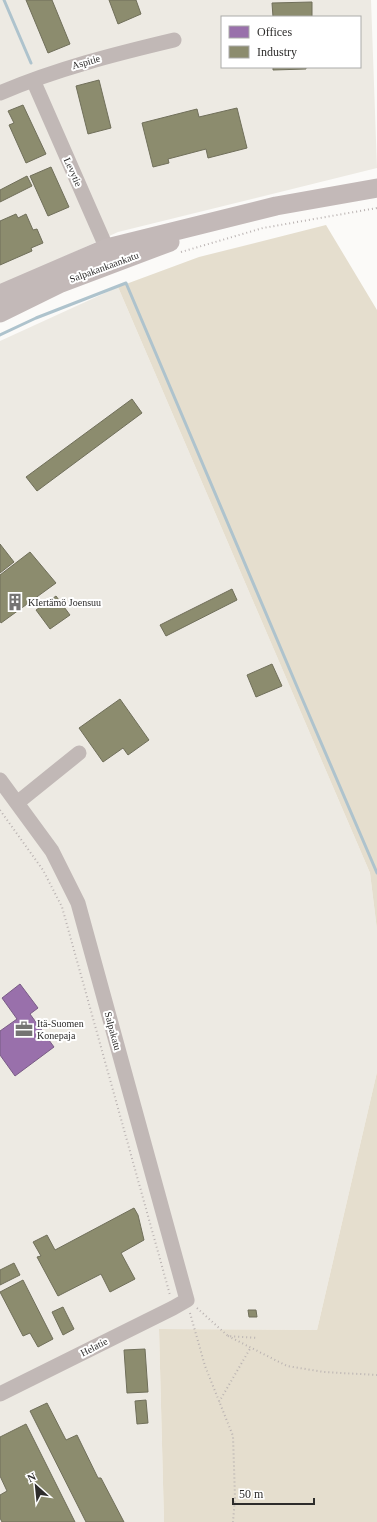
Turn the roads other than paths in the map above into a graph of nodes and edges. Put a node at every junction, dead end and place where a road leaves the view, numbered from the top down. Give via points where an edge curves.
1 (174, 40) dead end
2 (33, 80) junction
3 (0, 93) edge
4 (377, 188) edge
5 (110, 255) junction
6 (0, 294) edge
7 (0, 313) edge
8 (79, 753) dead end
9 (0, 780) edge
10 (16, 803) junction
11 (187, 1300) joint
12 (0, 1394) edge

1 - 2 street, Aspitie via 95,60
2 - 3 street, Aspitie
2 - 5 street, Levytie
4 - 5 main road, Salpakankaankatu via 276,206 208,222
5 - 6 main road, Salpakankaankatu
5 - 7 main road, Salpakankaankatu via 62,283
8 - 10 street
9 - 10 street, Salpakatu
10 - 11 street, Salpakatu via 52,851 78,903
11 - 12 street, Helatie

